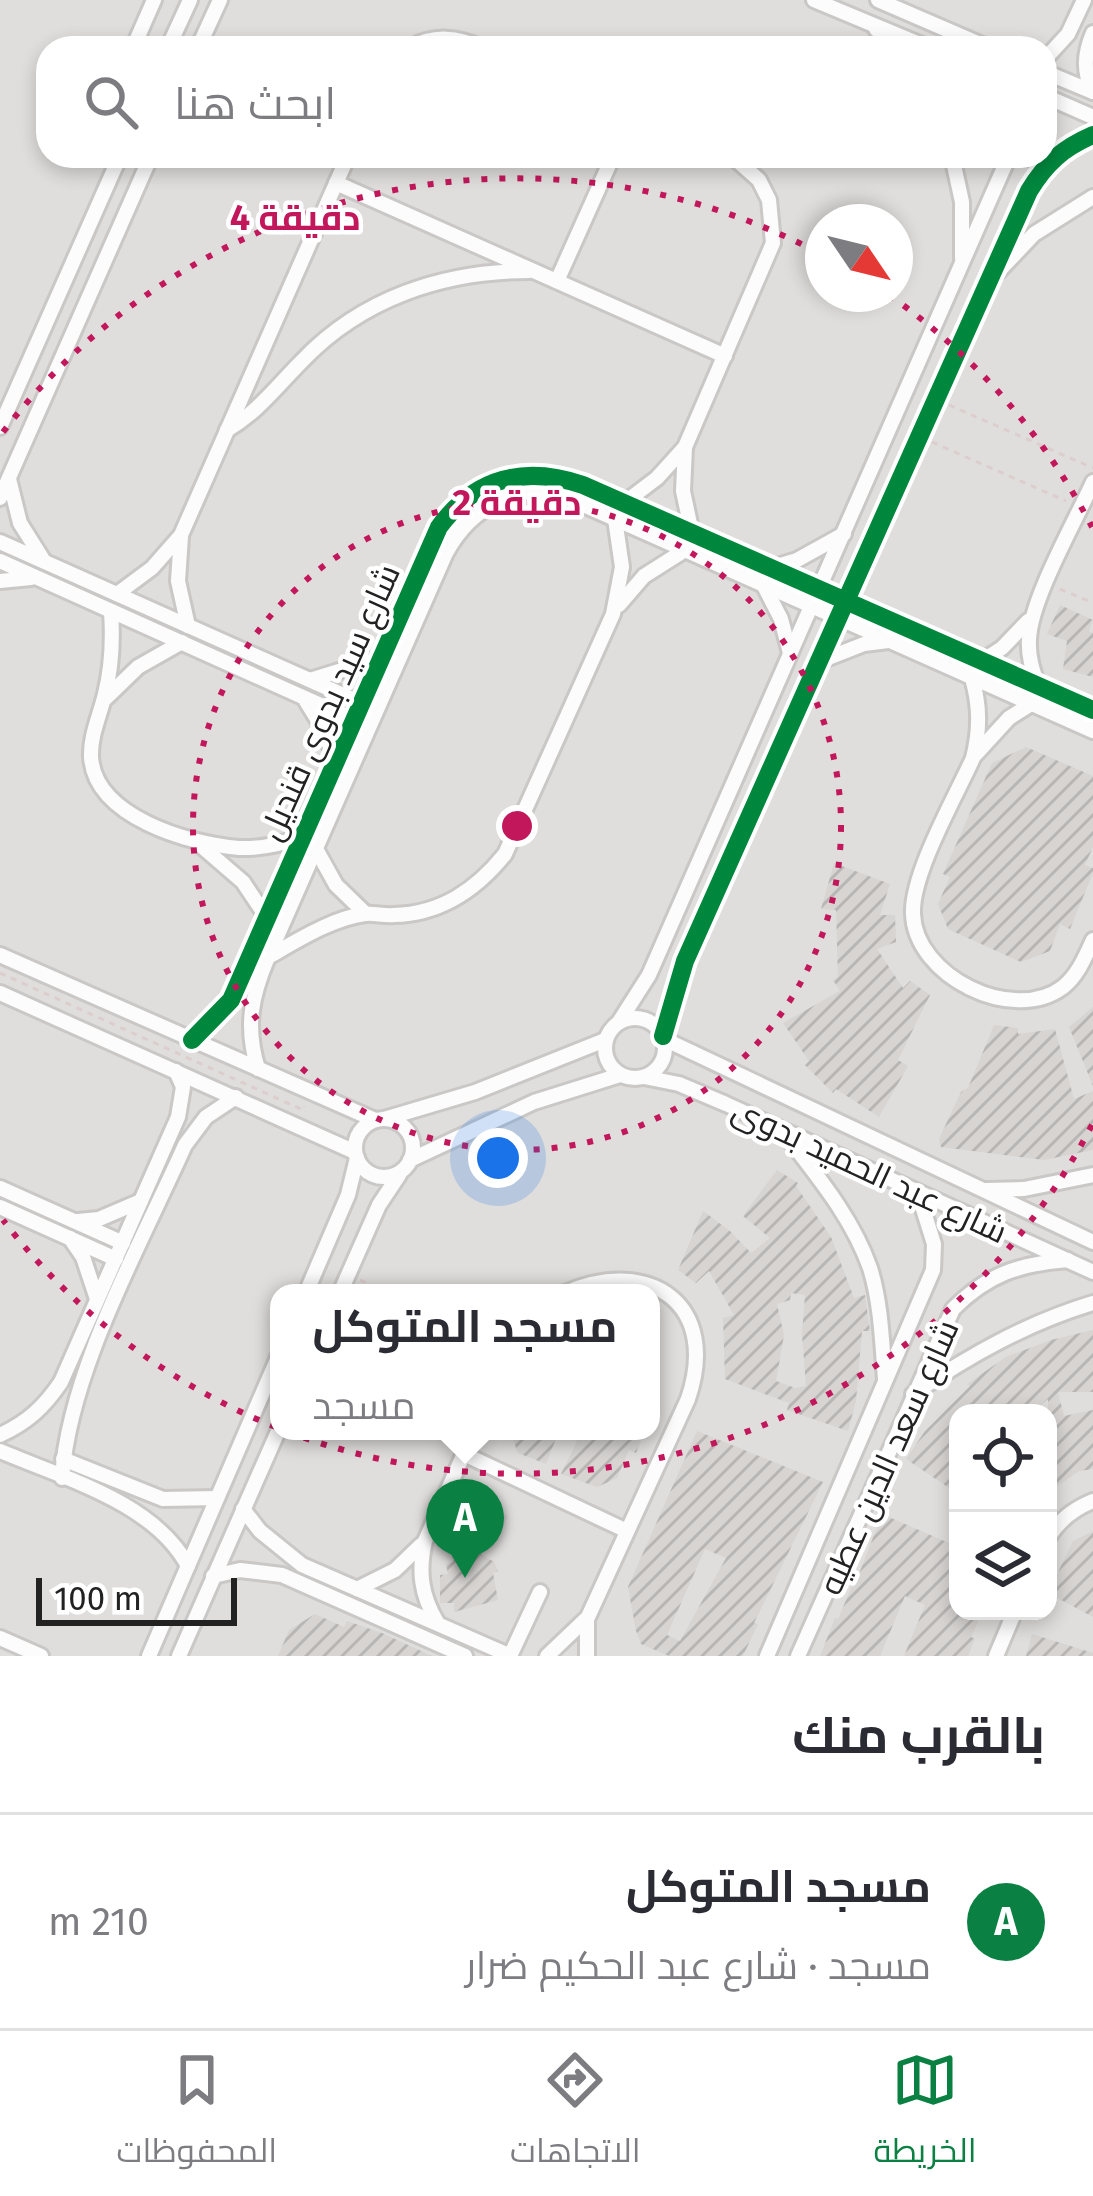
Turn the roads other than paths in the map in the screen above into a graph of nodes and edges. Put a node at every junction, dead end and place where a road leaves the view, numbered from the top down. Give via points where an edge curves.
1 (154, 0) edge
2 (190, 0) edge
3 (220, 0) edge
4 (814, 0) edge
5 (878, 0) edge
6 (1084, 0) edge
7 (873, 26) junction
8 (1093, 33) edge
9 (138, 36) edge
10 (174, 36) edge
11 (204, 36) edge
12 (883, 36) edge
13 (898, 36) edge
14 (961, 36) edge
15 (1057, 45) edge
16 (1057, 77) edge
17 (1093, 92) edge
18 (1057, 101) edge
19 (1093, 117) edge
20 (1093, 135) edge
21 (1057, 154) edge
22 (115, 168) edge
23 (146, 168) edge
24 (343, 168) edge
25 (608, 168) edge
26 (746, 168) edge
27 (955, 168) edge
28 (1005, 168) edge
29 (1043, 168) edge
30 (336, 183) junction
31 (1093, 197) edge
32 (962, 269) junction
33 (534, 271) junction
34 (557, 281) junction
35 (987, 285) junction
36 (725, 356) junction
37 (3, 421) edge
38 (32, 427) junction
39 (227, 430) junction
40 (685, 447) junction
41 (9, 478) junction
42 (1093, 482) edge
43 (0, 498) edge
44 (624, 503) junction
45 (1087, 510) edge
46 (616, 519) junction
47 (692, 533) junction
48 (181, 535) junction
49 (844, 535) junction
50 (0, 542) edge
51 (685, 550) junction
52 (0, 561) edge
53 (45, 562) junction
54 (771, 568) junction
55 (38, 578) junction
56 (0, 581) edge
57 (764, 586) junction
58 (820, 589) junction
59 (117, 594) junction
60 (846, 601) junction
61 (812, 607) junction
62 (111, 611) junction
63 (1035, 612) junction
64 (613, 614) junction
65 (838, 619) junction
66 (188, 626) junction
67 (888, 641) junction
68 (182, 642) junction
69 (791, 654) junction
70 (381, 656) junction
71 (982, 661) junction
72 (398, 662) junction
73 (818, 662) junction
74 (972, 679) junction
75 (310, 680) junction
76 (1038, 686) junction
77 (303, 697) junction
78 (103, 702) junction
79 (361, 703) junction
80 (1031, 704) junction
81 (1093, 710) edge
82 (354, 719) junction
83 (1093, 731) edge
84 (973, 758) junction
85 (336, 761) junction
86 (302, 837) junction
87 (195, 841) junction
88 (316, 849) junction
89 (366, 914) junction
90 (267, 918) junction
91 (1093, 940) edge
92 (0, 955) edge
93 (268, 957) junction
94 (0, 992) edge
95 (231, 1000) junction
96 (250, 1006) junction
97 (619, 1022) junction
98 (663, 1038) junction
99 (192, 1040) junction
100 (605, 1040) junction
101 (258, 1069) junction
102 (176, 1071) junction
103 (620, 1075) junction
104 (644, 1077) junction
105 (236, 1097) junction
106 (379, 1120) junction
107 (782, 1130) junction
108 (356, 1155) junction
109 (407, 1165) junction
110 (1093, 1174) edge
111 (0, 1188) edge
112 (980, 1190) junction
113 (918, 1193) junction
114 (141, 1202) junction
115 (0, 1207) edge
116 (76, 1221) junction
117 (70, 1238) junction
118 (1093, 1242) edge
119 (123, 1243) junction
120 (116, 1259) junction
121 (1068, 1260) junction
122 (1093, 1272) edge
123 (310, 1284) edge
124 (344, 1284) edge
125 (594, 1284) edge
126 (648, 1284) edge
127 (660, 1289) edge
128 (98, 1301) junction
129 (1093, 1303) edge
130 (912, 1324) junction
131 (938, 1336) junction
132 (270, 1376) edge
133 (886, 1385) junction
134 (913, 1394) junction
135 (45, 1406) junction
136 (70, 1420) junction
137 (0, 1435) edge
138 (274, 1440) edge
139 (470, 1440) edge
140 (0, 1451) edge
141 (464, 1454) junction
142 (63, 1459) junction
143 (62, 1478) junction
144 (218, 1498) junction
145 (1093, 1502) edge
146 (243, 1509) junction
147 (1057, 1524) edge
148 (627, 1532) junction
149 (425, 1541) junction
150 (280, 1550) junction
151 (188, 1565) junction
152 (268, 1571) junction
153 (214, 1576) junction
154 (358, 1589) junction
155 (540, 1592) dead end
156 (588, 1617) junction
157 (1012, 1620) edge
158 (438, 1624) junction
159 (0, 1638) edge
160 (41, 1656) edge
161 (148, 1656) edge
162 (179, 1656) edge
163 (466, 1656) edge
164 (510, 1656) edge
165 (547, 1656) edge
166 (587, 1656) edge
167 (767, 1656) edge
168 (798, 1656) edge
169 (996, 1656) edge

1 - 9 street
2 - 10 street
3 - 11 street
4 - 7 street
5 - 14 street
6 - 15 street
7 - 12 street
7 - 13 street
8 - 17 street via 1086,59
16 - 17 street
18 - 19 street
20 - 21 street
22 - 37 street
23 - 38 street
24 - 30 street
25 - 34 street
26 - 36 street via 759,180 774,221 766,264
27 - 32 street
28 - 32 street
29 - 35 street
30 - 33 street
30 - 39 street
31 - 35 street via 1034,234
32 - 49 street
33 - 34 street
33 - 39 street via 461,275 392,297 329,336 263,405
34 - 36 street
35 - 60 street
36 - 40 street
37 - 38 street
38 - 41 street
39 - 48 street
40 - 44 street
40 - 47 street
41 - 43 street
41 - 53 street via 20,523
42 - 45 street
44 - 47 street, شارع سيد بدوى قنديل
44 - 70 street, شارع سيد بدوى قنديل via 540,474 500,479 465,497 439,527
45 - 63 street
46 - 51 street, شارع سيد بدوى قنديل
46 - 64 street via 622,567
46 - 72 street, شارع سيد بدوى قنديل via 550,494 488,506 456,534
47 - 54 street, شارع سيد بدوى قنديل
48 - 59 street
48 - 66 street via 178,581
49 - 54 street
49 - 58 street
50 - 53 street
51 - 57 street, شارع سيد بدوى قنديل
51 - 64 street via 644,576
52 - 55 street
53 - 59 street
54 - 58 street, شارع سيد بدوى قنديل
55 - 56 street
55 - 62 street
57 - 61 street, شارع سيد بدوى قنديل
57 - 69 street
58 - 60 street, شارع سيد بدوى قنديل
58 - 61 street
59 - 66 street
60 - 65 street
60 - 71 street, شارع سيد بدوى قنديل
61 - 65 street, شارع سيد بدوى قنديل
61 - 69 street
62 - 68 street
62 - 78 street
63 - 71 street
63 - 76 street via 1028,637
64 - 89 street via 518,830 488,875 430,910
65 - 67 street, شارع سيد بدوى قنديل
65 - 73 street
66 - 75 street
67 - 73 street
67 - 74 street, شارع سيد بدوى قنديل
68 - 77 street
68 - 78 street via 138,667
69 - 97 street via 649,975
70 - 72 street
70 - 75 street
70 - 79 street, شارع سيد بدوى قنديل
71 - 76 street, شارع سيد بدوى قنديل
72 - 88 street, شارع سيد بدوى قنديل
73 - 98 street via 685,962
74 - 80 street, شارع سيد بدوى قنديل
74 - 84 street via 980,718
75 - 79 street
76 - 81 street, شارع سيد بدوى قنديل
77 - 82 street
77 - 85 street
78 - 87 street via 91,760 106,796
79 - 82 street, شارع سيد بدوى قنديل
80 - 83 street, شارع سيد بدوى قنديل
80 - 84 street
82 - 85 street, شارع سيد بدوى قنديل
84 - 91 street via 914,895 925,953 955,980 1026,1001 1062,988
85 - 86 street, شارع سيد بدوى قنديل
86 - 87 street via 260,848
86 - 90 street, شارع سيد بدوى قنديل
87 - 90 street via 243,882
88 - 89 street
88 - 93 street, شارع سيد بدوى قنديل
89 - 93 street
90 - 95 street, شارع سيد بدوى قنديل
92 - 99 street
93 - 96 street, شارع سيد بدوى قنديل
94 - 102 street
95 - 96 street
95 - 99 street, شارع سيد بدوى قنديل
96 - 101 street, شارع سيد بدوى قنديل
97 - 98 street via 644,1019
97 - 100 street
98 - 104 street via 663,1058
98 - 112 street, شارع عبد الحميد بدوى
99 - 101 street
100 - 103 street via 606,1060
100 - 106 street
101 - 106 street
102 - 105 street
102 - 114 street via 183,1103
103 - 104 street
103 - 109 street via 534,1102
104 - 107 street, شارع عبد الحميد بدوى via 679,1084
105 - 108 street
105 - 136 street via 185,1145
106 - 108 street via 360,1133
106 - 109 street via 409,1132
107 - 113 street, شارع عبد الحميد بدوى
107 - 133 street via 834,1198 870,1269
108 - 109 street via 377,1176
108 - 123 street
109 - 124 street via 379,1205
110 - 112 street
111 - 116 street
112 - 118 street, شارع عبد الحميد بدوى
113 - 121 street, شارع عبد الحميد بدوى
113 - 130 street, شارع سعد الدين عطيه via 933,1270
114 - 116 street
114 - 119 street
115 - 117 street
116 - 119 street
117 - 120 street
117 - 128 street
119 - 120 street
120 - 128 street
121 - 122 street, شارع عبد الحميد بدوى
121 - 131 street, شارع سعد الدين عطيه via 1029,1263 974,1287
125 - 126 street
127 - 148 street via 682,1305 692,1327 696,1376
128 - 135 street
129 - 134 street via 1016,1331
130 - 131 street
130 - 133 street, شارع سعد الدين عطيه
131 - 134 street, شارع سعد الدين عطيه
132 - 144 street
133 - 167 street, شارع سعد الدين عطيه
134 - 168 street, شارع سعد الدين عطيه
135 - 136 street via 54,1420
135 - 137 street
136 - 142 street
138 - 146 street
139 - 141 street
140 - 143 street
141 - 148 street
141 - 149 street
142 - 143 street
142 - 144 street via 164,1499
143 - 151 street via 154,1522
144 - 151 street
145 - 147 street
146 - 150 street
146 - 153 street
148 - 156 street
149 - 154 street via 395,1570
149 - 158 street via 423,1593
150 - 152 street
150 - 154 street
151 - 161 street
152 - 153 street
152 - 163 street
153 - 162 street
154 - 158 street
155 - 164 street
156 - 165 street
156 - 166 street
157 - 169 street
158 - 164 street
159 - 160 street

